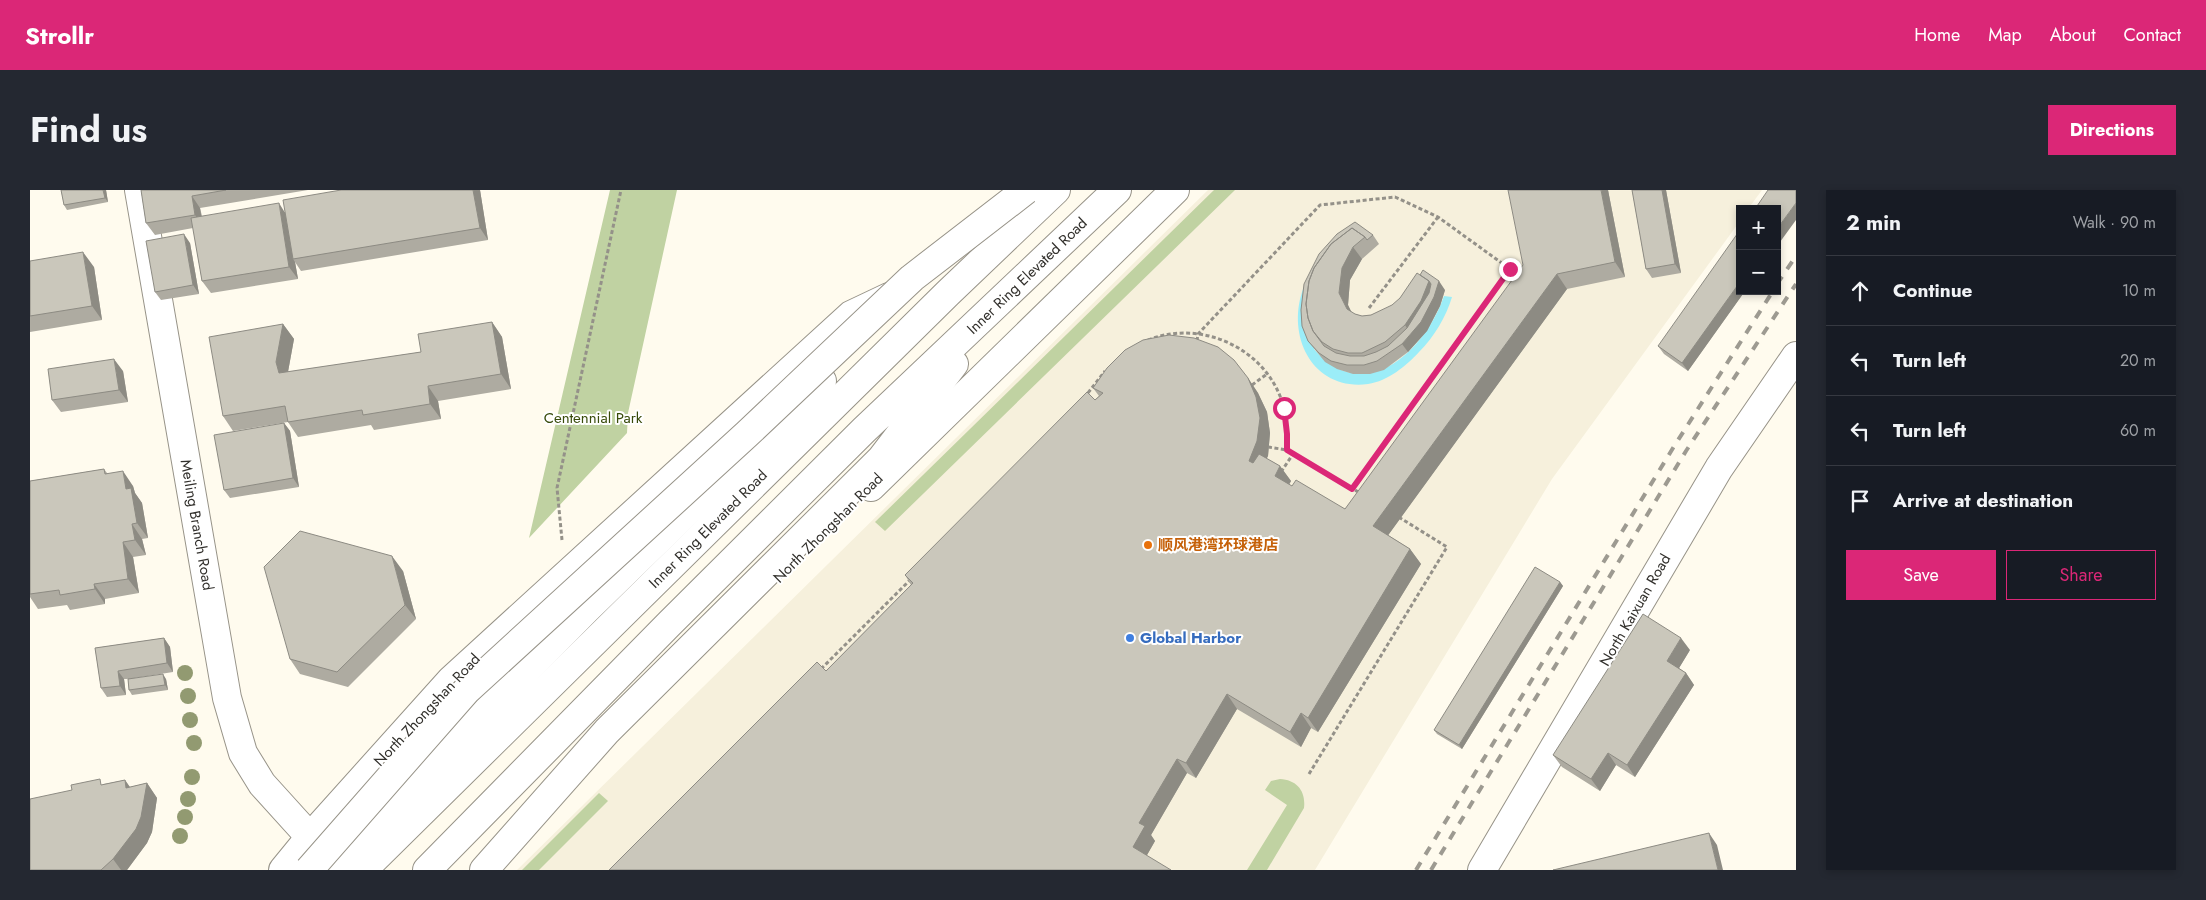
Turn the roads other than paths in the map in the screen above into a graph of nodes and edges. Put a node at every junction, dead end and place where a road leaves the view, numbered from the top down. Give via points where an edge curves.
1 (139, 190) edge
2 (1024, 190) edge
3 (1056, 190) edge
4 (1117, 190) edge
5 (1175, 190) edge
6 (929, 278) junction
7 (1005, 298) junction
8 (1796, 356) edge
9 (310, 837) junction
10 (283, 870) edge
11 (309, 870) edge
12 (330, 870) edge
13 (363, 870) edge
14 (427, 870) edge
15 (484, 870) edge
16 (1482, 870) edge

1 - 9 main road, Meiling Branch Road via 227,698 243,753 262,784
2 - 6 main road, North Zhongshan Road
2 - 11 main road, bridge via 912,278 466,691
3 - 13 main road, Inner Ring Elevated Road
4 - 7 main road, Inner Ring Elevated Road
5 - 15 main road, North Zhongshan Road
6 - 9 main road, North Zhongshan Road via 851,315 451,680
6 - 12 main road, North Zhongshan Road via 587,609
7 - 14 main road, Inner Ring Elevated Road via 780,513
7 - 15 main road via 881,460 606,731
8 - 16 main road, North Kaixuan Road via 1719,468
9 - 10 main road, North Zhongshan Road

